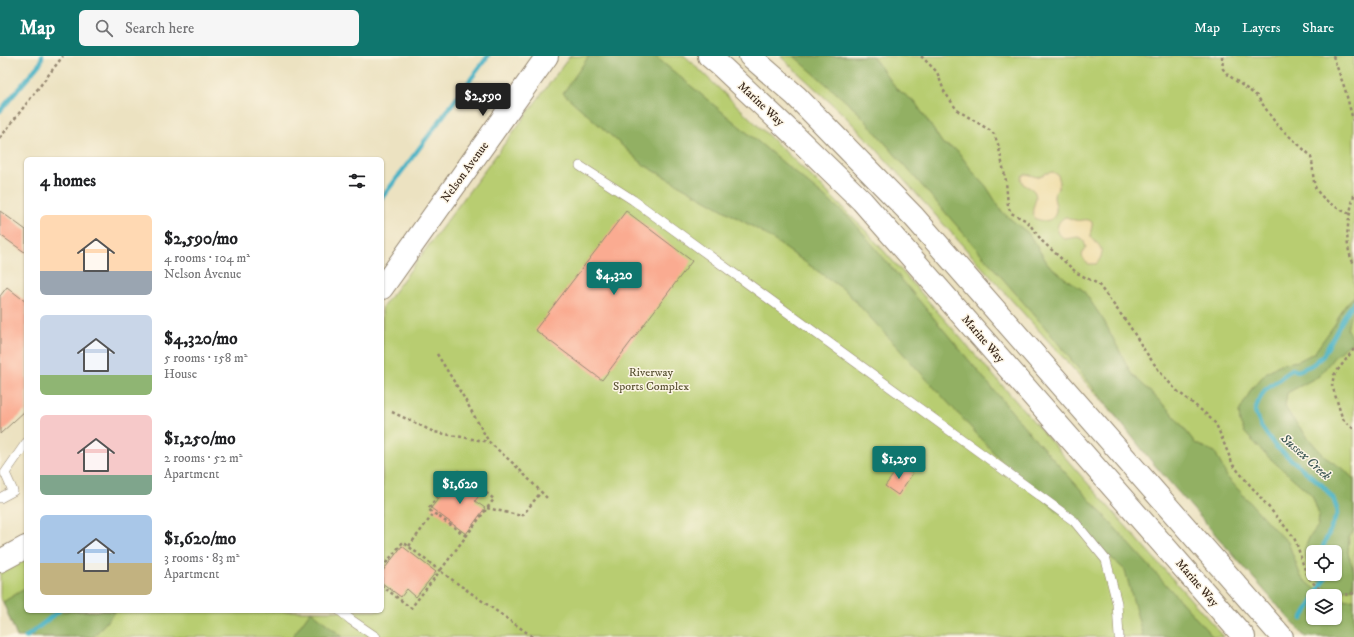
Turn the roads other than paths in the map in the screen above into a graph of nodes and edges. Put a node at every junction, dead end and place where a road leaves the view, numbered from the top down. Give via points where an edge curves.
1 (547, 56) edge
2 (709, 56) edge
3 (750, 56) edge
4 (580, 166) dead end
5 (384, 285) edge
6 (24, 446) edge
7 (0, 498) edge
8 (24, 548) edge
9 (0, 561) edge
10 (342, 613) edge
11 (376, 637) edge
12 (1119, 637) edge
13 (1244, 637) edge
14 (1282, 637) edge

1 - 5 main road, Nelson Avenue
2 - 13 main road, Marine Way via 862,201
3 - 14 main road via 796,96 914,217
4 - 12 lane via 633,200 1074,521 1106,560 1117,603
6 - 7 lane via 5,473 13,491
8 - 9 main road
10 - 11 lane

